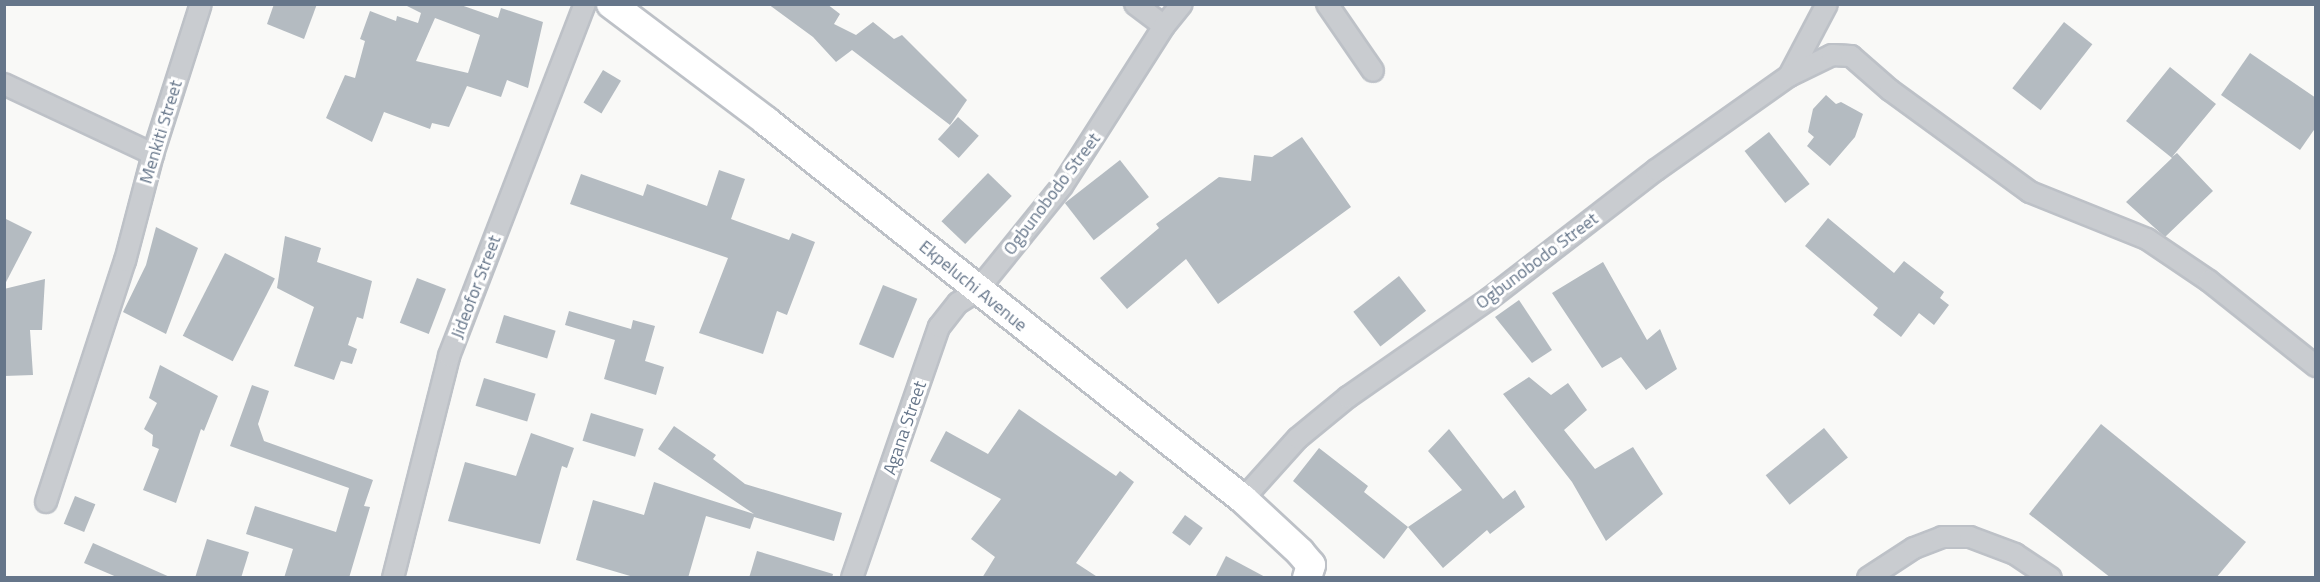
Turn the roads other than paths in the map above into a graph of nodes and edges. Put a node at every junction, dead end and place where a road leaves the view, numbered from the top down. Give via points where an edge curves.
1 (201, 4) edge
2 (585, 4) edge
3 (611, 4) edge
4 (1135, 4) edge
5 (1182, 4) edge
6 (1327, 4) edge
7 (1827, 4) edge
8 (1164, 26) junction
9 (1373, 71) dead end
10 (1789, 76) junction
11 (4, 84) edge
12 (153, 154) junction
13 (977, 291) junction
14 (2316, 366) edge
15 (1243, 499) junction
16 (46, 502) dead end
17 (1315, 573) edge
18 (393, 578) edge
19 (852, 578) edge
20 (1868, 578) edge
21 (2051, 578) edge

1 - 12 street, Menkiti Street
2 - 18 street, Jideofor Street via 449,356
3 - 13 street, Ekpeluchi Avenue
4 - 8 street
5 - 8 street, Ogbunobodo Street
6 - 9 street
7 - 10 street
8 - 13 street, Ogbunobodo Street via 1062,186
10 - 14 street, Ogbunobodo Street via 1832,55 1851,57 2004,175 2062,207 2147,239 2210,281
10 - 15 street, Ogbunobodo Street via 1656,170 1488,299 1348,397 1298,438
11 - 12 street
12 - 16 street, Menkiti Street via 125,261
13 - 15 street, Ekpeluchi Avenue
13 - 19 street, Agana Street via 958,303 939,327
15 - 17 street, Ekpeluchi Avenue
20 - 21 street via 1914,548 1942,537 1970,537 2014,554

